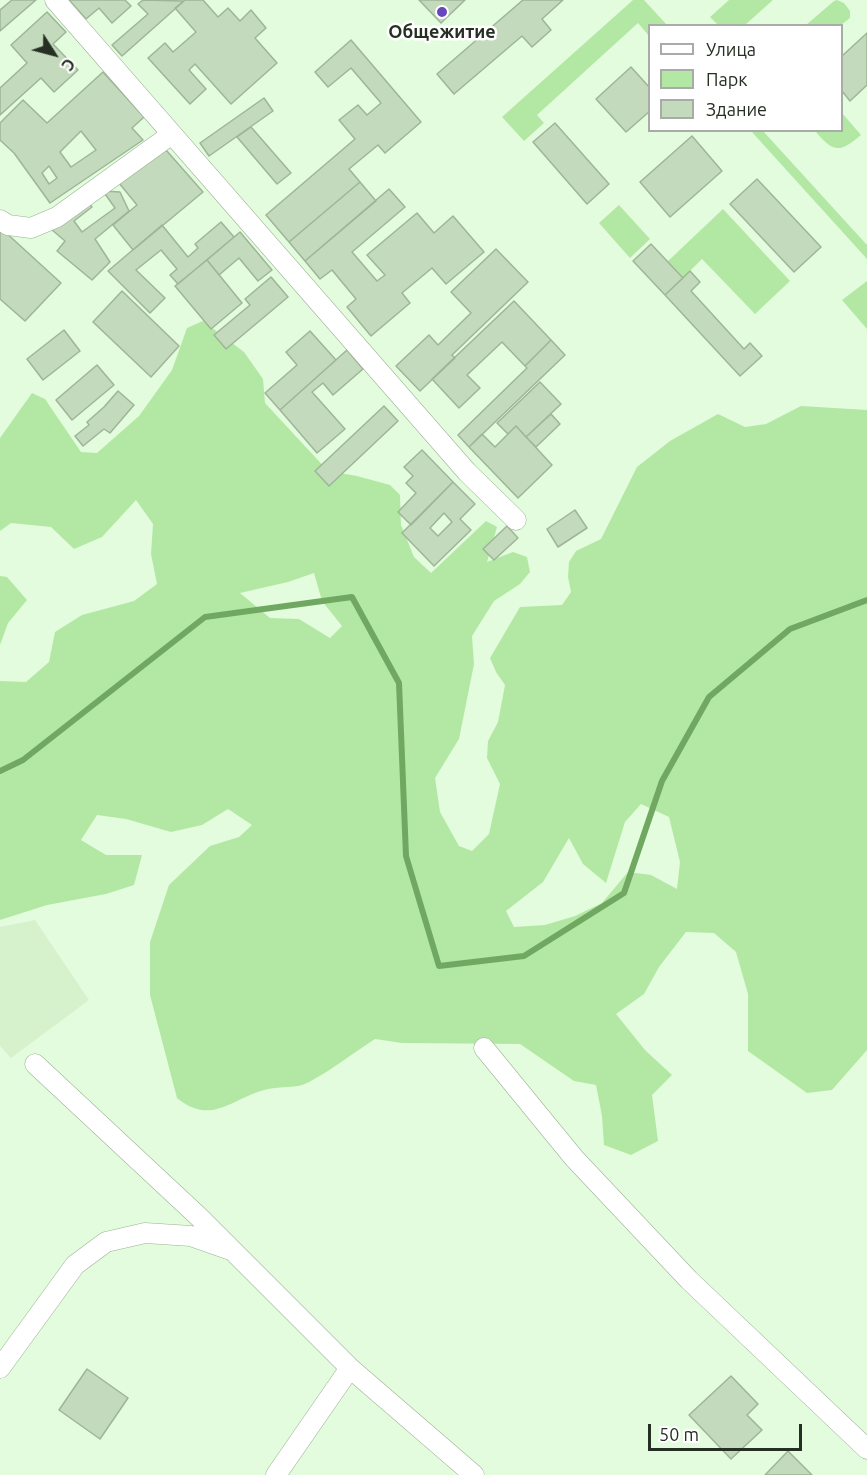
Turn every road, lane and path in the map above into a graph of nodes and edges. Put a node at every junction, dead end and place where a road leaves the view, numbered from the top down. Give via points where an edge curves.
1 (55, 0) edge
2 (172, 134) junction
3 (0, 220) edge
4 (516, 520) dead end
5 (484, 1048) dead end
6 (35, 1064) dead end
7 (234, 1251) junction
8 (0, 1368) edge
9 (350, 1368) junction
10 (867, 1449) edge
11 (276, 1475) edge
12 (474, 1475) edge

1 - 2 street
2 - 3 street via 57,217 31,228
2 - 4 street via 467,472
5 - 10 street via 574,1158 689,1280
6 - 7 street
7 - 8 street via 191,1236 145,1233 106,1242 75,1265
7 - 9 street
9 - 11 street
9 - 12 street

